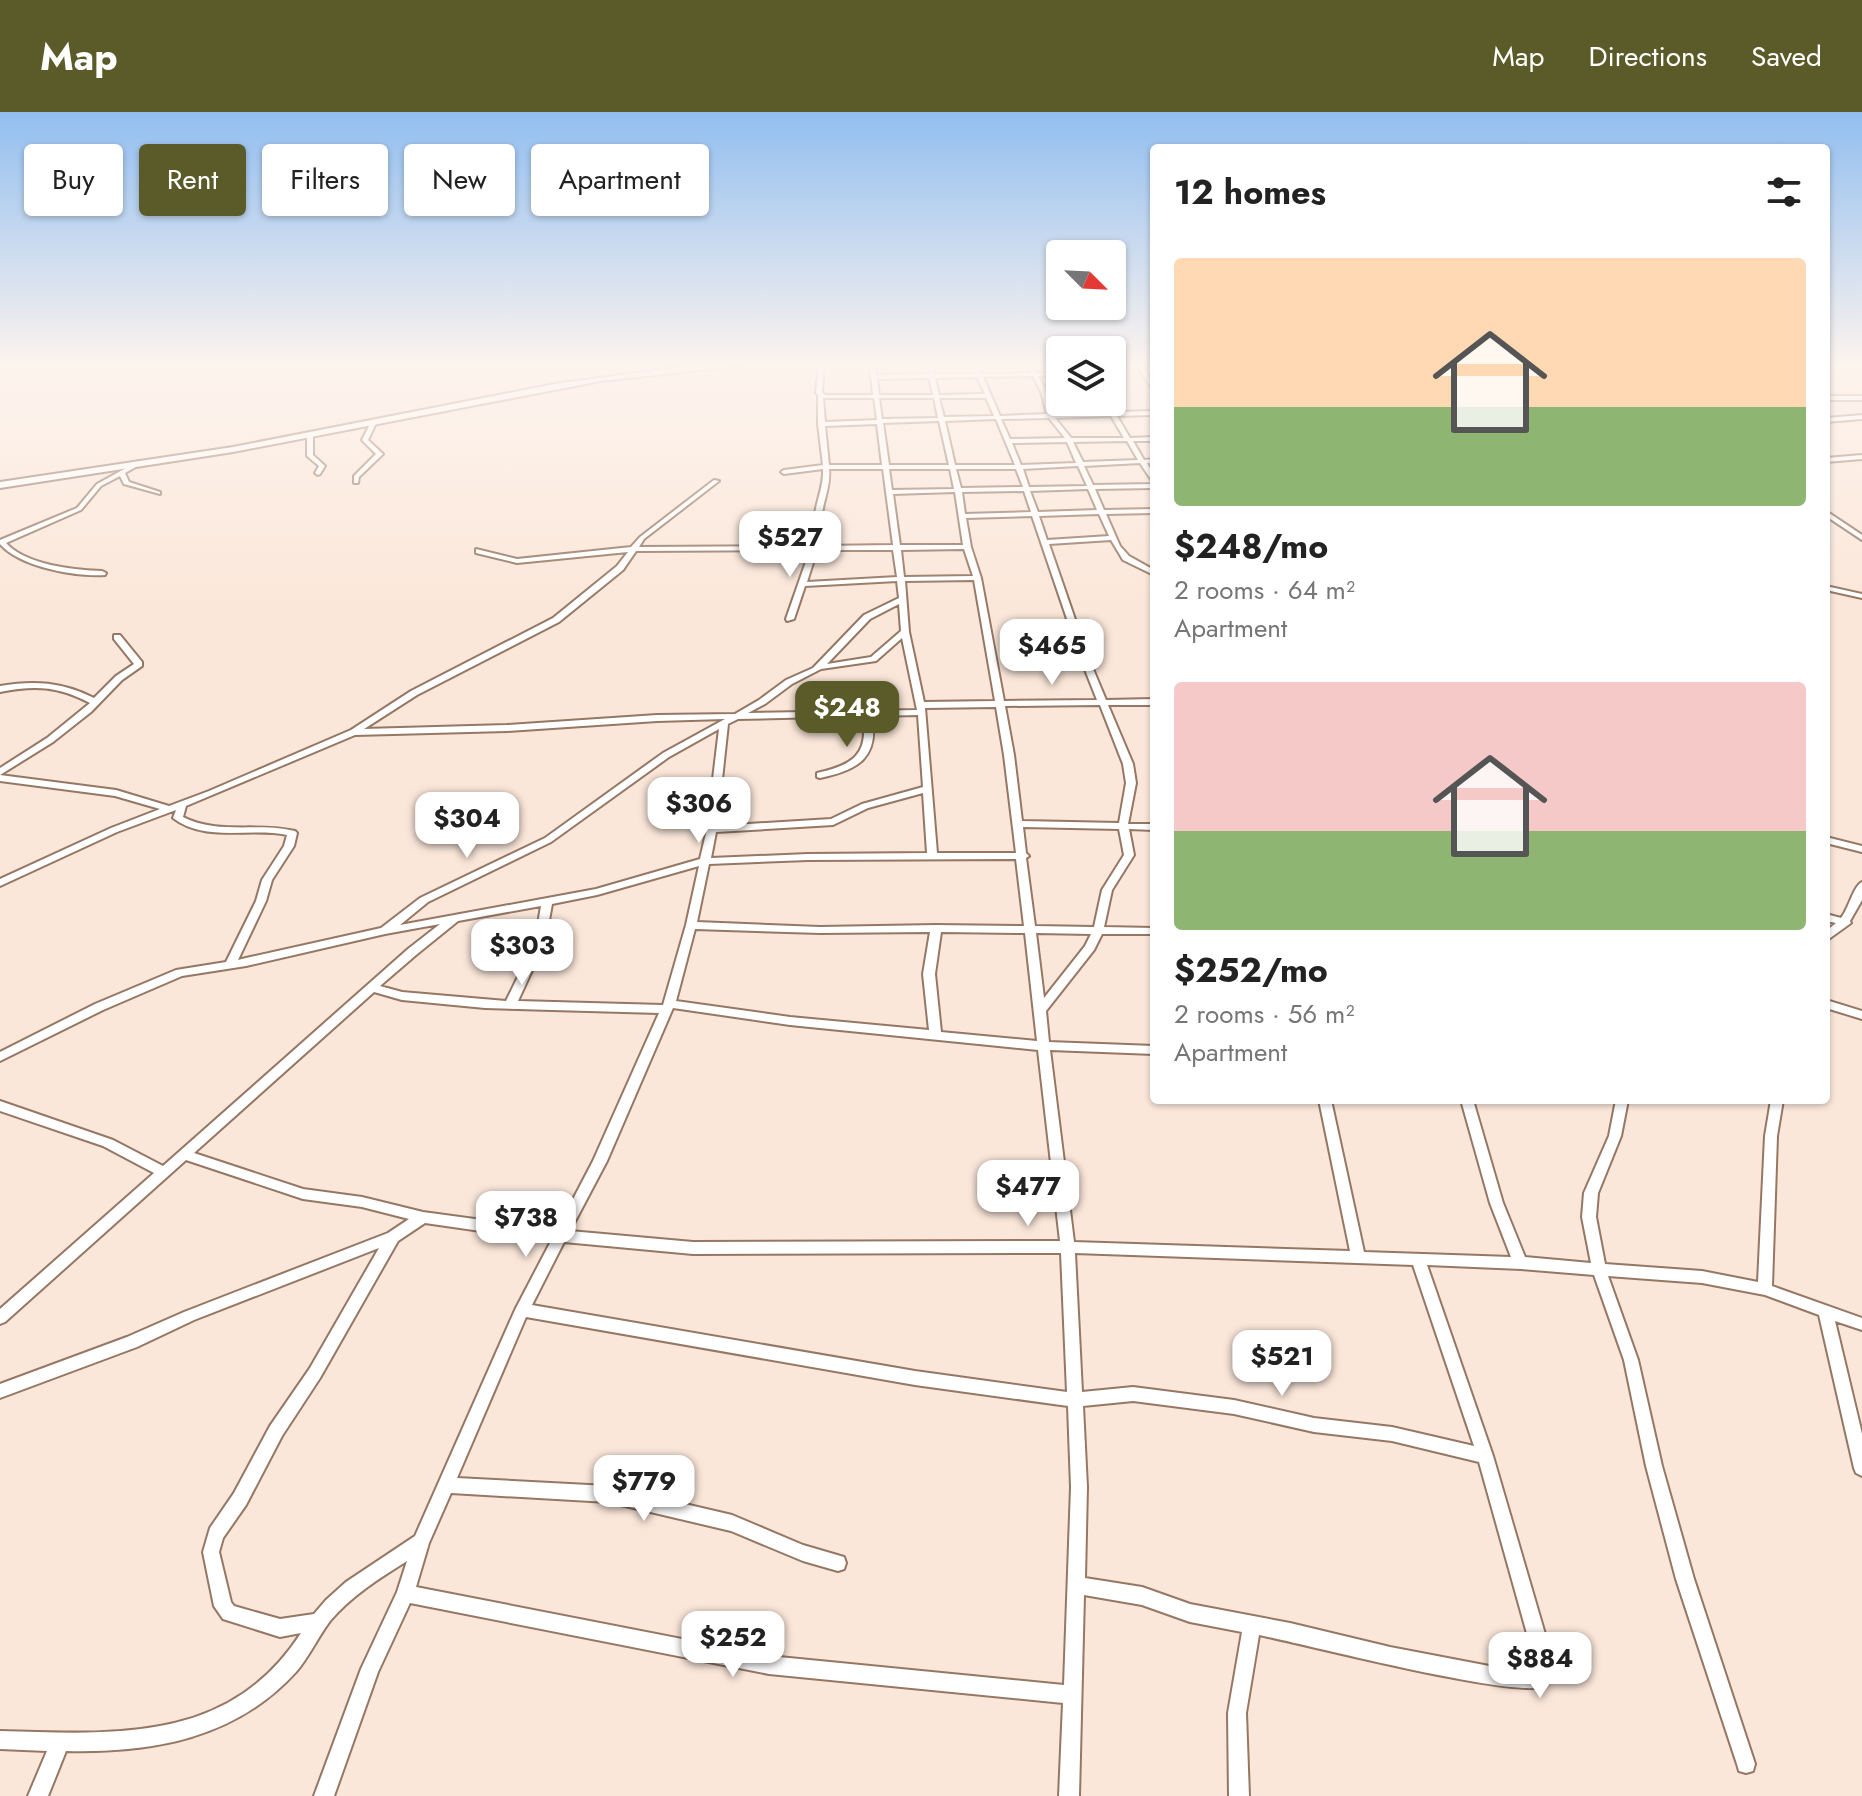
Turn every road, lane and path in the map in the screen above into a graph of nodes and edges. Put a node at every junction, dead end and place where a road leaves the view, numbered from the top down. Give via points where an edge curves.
1 (258, 444) edge
2 (310, 444) edge
3 (369, 444) edge
4 (823, 444) edge
5 (882, 444) edge
6 (945, 444) edge
7 (1008, 444) edge
8 (1071, 444) edge
9 (1129, 444) edge
10 (1862, 457) edge
11 (1830, 460) edge
12 (1150, 461) edge
13 (1142, 462) junction
14 (139, 463) junction
15 (1079, 464) junction
16 (885, 465) junction
17 (826, 467) junction
18 (951, 467) junction
19 (1019, 467) junction
20 (784, 472) dead end
21 (122, 473) junction
22 (318, 473) dead end
23 (1150, 474) edge
24 (716, 481) dead end
25 (356, 482) dead end
26 (0, 485) edge
27 (1150, 486) edge
28 (1091, 489) junction
29 (958, 490) junction
30 (1027, 490) junction
31 (888, 492) junction
32 (158, 493) dead end
33 (1150, 511) edge
34 (1100, 513) junction
35 (963, 516) junction
36 (1036, 516) junction
37 (1830, 516) edge
38 (1113, 538) junction
39 (1862, 538) edge
40 (1, 542) edge
41 (1045, 542) junction
42 (967, 547) junction
43 (895, 548) junction
44 (637, 549) junction
45 (816, 549) junction
46 (479, 551) dead end
47 (1150, 571) edge
48 (102, 573) dead end
49 (977, 578) junction
50 (901, 579) junction
51 (805, 584) junction
52 (1830, 589) edge
53 (1862, 596) edge
54 (903, 599) junction
55 (790, 619) dead end
56 (905, 632) junction
57 (117, 637) dead end
58 (820, 667) junction
59 (0, 689) edge
60 (95, 702) junction
61 (1105, 702) junction
62 (1150, 702) edge
63 (1001, 705) junction
64 (921, 709) junction
65 (867, 714) junction
66 (730, 719) junction
67 (354, 732) junction
68 (0, 772) edge
69 (820, 775) dead end
70 (0, 778) edge
71 (927, 789) junction
72 (182, 805) junction
73 (169, 809) junction
74 (1018, 824) junction
75 (1123, 826) junction
76 (1150, 827) edge
77 (712, 829) junction
78 (1830, 841) edge
79 (1862, 849) edge
80 (932, 855) junction
81 (1024, 856) junction
82 (706, 861) junction
83 (4, 879) edge
84 (1862, 885) edge
85 (547, 901) junction
86 (1859, 911) edge
87 (455, 918) junction
88 (1830, 918) edge
89 (1846, 923) junction
90 (691, 925) junction
91 (936, 928) junction
92 (1031, 930) junction
93 (385, 931) junction
94 (1098, 931) junction
95 (1150, 931) edge
96 (1830, 934) edge
97 (230, 964) junction
98 (372, 988) junction
99 (510, 1005) junction
100 (1830, 1005) edge
101 (668, 1006) junction
102 (1041, 1009) junction
103 (1862, 1015) edge
104 (935, 1035) junction
105 (1045, 1046) junction
106 (1150, 1050) edge
107 (0, 1057) edge
108 (1326, 1104) edge
109 (1468, 1104) edge
110 (1621, 1104) edge
111 (1776, 1104) edge
112 (0, 1106) edge
113 (185, 1155) junction
114 (165, 1173) junction
115 (423, 1217) junction
116 (558, 1236) junction
117 (393, 1237) junction
118 (1068, 1247) junction
119 (1358, 1258) junction
120 (1418, 1260) junction
121 (1521, 1263) junction
122 (1599, 1269) junction
123 (1765, 1289) junction
124 (522, 1310) junction
125 (1826, 1312) junction
126 (0, 1318) edge
127 (1862, 1324) edge
128 (0, 1391) edge
129 (1075, 1400) junction
130 (1485, 1456) junction
131 (1862, 1468) edge
132 (447, 1485) junction
133 (421, 1542) junction
134 (838, 1563) dead end
135 (1076, 1585) junction
136 (405, 1594) junction
137 (318, 1622) junction
138 (1252, 1625) junction
139 (1072, 1695) junction
140 (0, 1740) edge
141 (60, 1742) junction
142 (1746, 1764) dead end
143 (38, 1796) edge
144 (324, 1796) edge
145 (1069, 1796) edge
146 (1239, 1796) edge

1 - 14 main road
2 - 22 street via 310,456 322,466
3 - 25 street via 380,454
4 - 17 street
5 - 16 street
6 - 18 street
7 - 19 street
8 - 15 street
9 - 13 street
10 - 11 street
12 - 13 street
13 - 15 street
13 - 23 street
14 - 21 street
14 - 26 main road
15 - 19 street
15 - 28 street
16 - 17 street
16 - 18 street
16 - 31 street
17 - 20 street
17 - 45 street
18 - 19 street
18 - 29 street
19 - 30 street
21 - 32 street via 126,483
21 - 40 street via 99,485 79,509
24 - 44 street via 642,538
27 - 28 street
28 - 30 street
28 - 34 street
29 - 30 street
29 - 31 street
29 - 35 street
30 - 36 street
31 - 43 street
33 - 34 street
34 - 36 street
34 - 38 street
35 - 36 street
35 - 42 street
36 - 41 street
37 - 39 street
38 - 41 street
38 - 47 street via 1126,558
40 - 48 street via 12,552 54,566
41 - 61 street
42 - 43 street
42 - 49 street
43 - 45 street
43 - 50 street
44 - 45 street
44 - 46 street via 517,561
44 - 67 street via 556,620 414,693
45 - 51 street
49 - 50 street
49 - 63 street
50 - 51 street
50 - 54 street
51 - 55 street
52 - 53 street
54 - 56 street
54 - 58 street via 867,617
56 - 58 street via 873,659
56 - 64 street
57 - 60 street via 139,664
58 - 66 street
59 - 60 street via 56,685
60 - 68 street
61 - 62 street
61 - 63 street
61 - 75 street via 1131,783
63 - 64 street
63 - 74 street
64 - 65 street
64 - 71 street
65 - 66 street
65 - 69 street via 869,736 858,762 850,769
66 - 67 street
66 - 77 street
66 - 93 street via 641,771 565,829 424,900
67 - 72 street
70 - 73 street via 116,793
71 - 77 street via 865,806 833,822
71 - 80 street
72 - 73 street
72 - 97 street via 178,818 203,828 292,833
73 - 83 street
74 - 75 street
74 - 81 street
75 - 76 street
75 - 94 street via 1129,855 1107,890
77 - 82 street
78 - 79 street
80 - 81 street
80 - 82 street
81 - 92 street
82 - 85 street
82 - 90 street
84 - 86 street
85 - 87 street
85 - 99 street via 540,942
86 - 89 street
87 - 93 street
87 - 98 street
88 - 89 street
89 - 96 street
90 - 91 street
90 - 101 street
91 - 92 street
91 - 104 street via 929,974
92 - 94 street
92 - 102 street
93 - 97 street
94 - 95 street
94 - 102 street
97 - 107 street via 146,985
98 - 99 street via 402,996
98 - 113 street
99 - 101 street
100 - 103 street
101 - 104 street
101 - 116 street via 600,1161
102 - 105 street
104 - 105 street
105 - 106 street
105 - 118 street
108 - 119 street
109 - 121 street via 1504,1231
110 - 122 street via 1615,1136 1591,1193 1589,1217
111 - 123 street
112 - 114 street via 108,1143
113 - 114 street
113 - 115 street via 303,1194
114 - 126 street
115 - 116 street
115 - 117 street
116 - 118 street via 693,1248
116 - 124 street
117 - 128 street
117 - 137 street via 216,1534 211,1552 229,1613 280,1628
118 - 119 street
118 - 129 street
119 - 120 street
120 - 121 street
120 - 130 street
121 - 122 street
122 - 123 street via 1702,1277
122 - 142 street via 1631,1360 1685,1579
123 - 125 street
124 - 129 street
124 - 132 street
125 - 127 street
125 - 131 street
129 - 130 street via 1133,1394 1175,1398 1392,1434
129 - 135 street
130 - 138 street via 1541,1651 1539,1679 1505,1678
132 - 133 street
132 - 134 street via 608,1494 732,1523
133 - 136 street
133 - 137 street via 333,1604
135 - 138 street
135 - 139 street
136 - 139 street via 769,1665
136 - 144 street via 370,1669
137 - 141 street via 273,1682 202,1728 129,1741
138 - 146 street via 1237,1713
139 - 145 street
140 - 141 street
141 - 143 street

